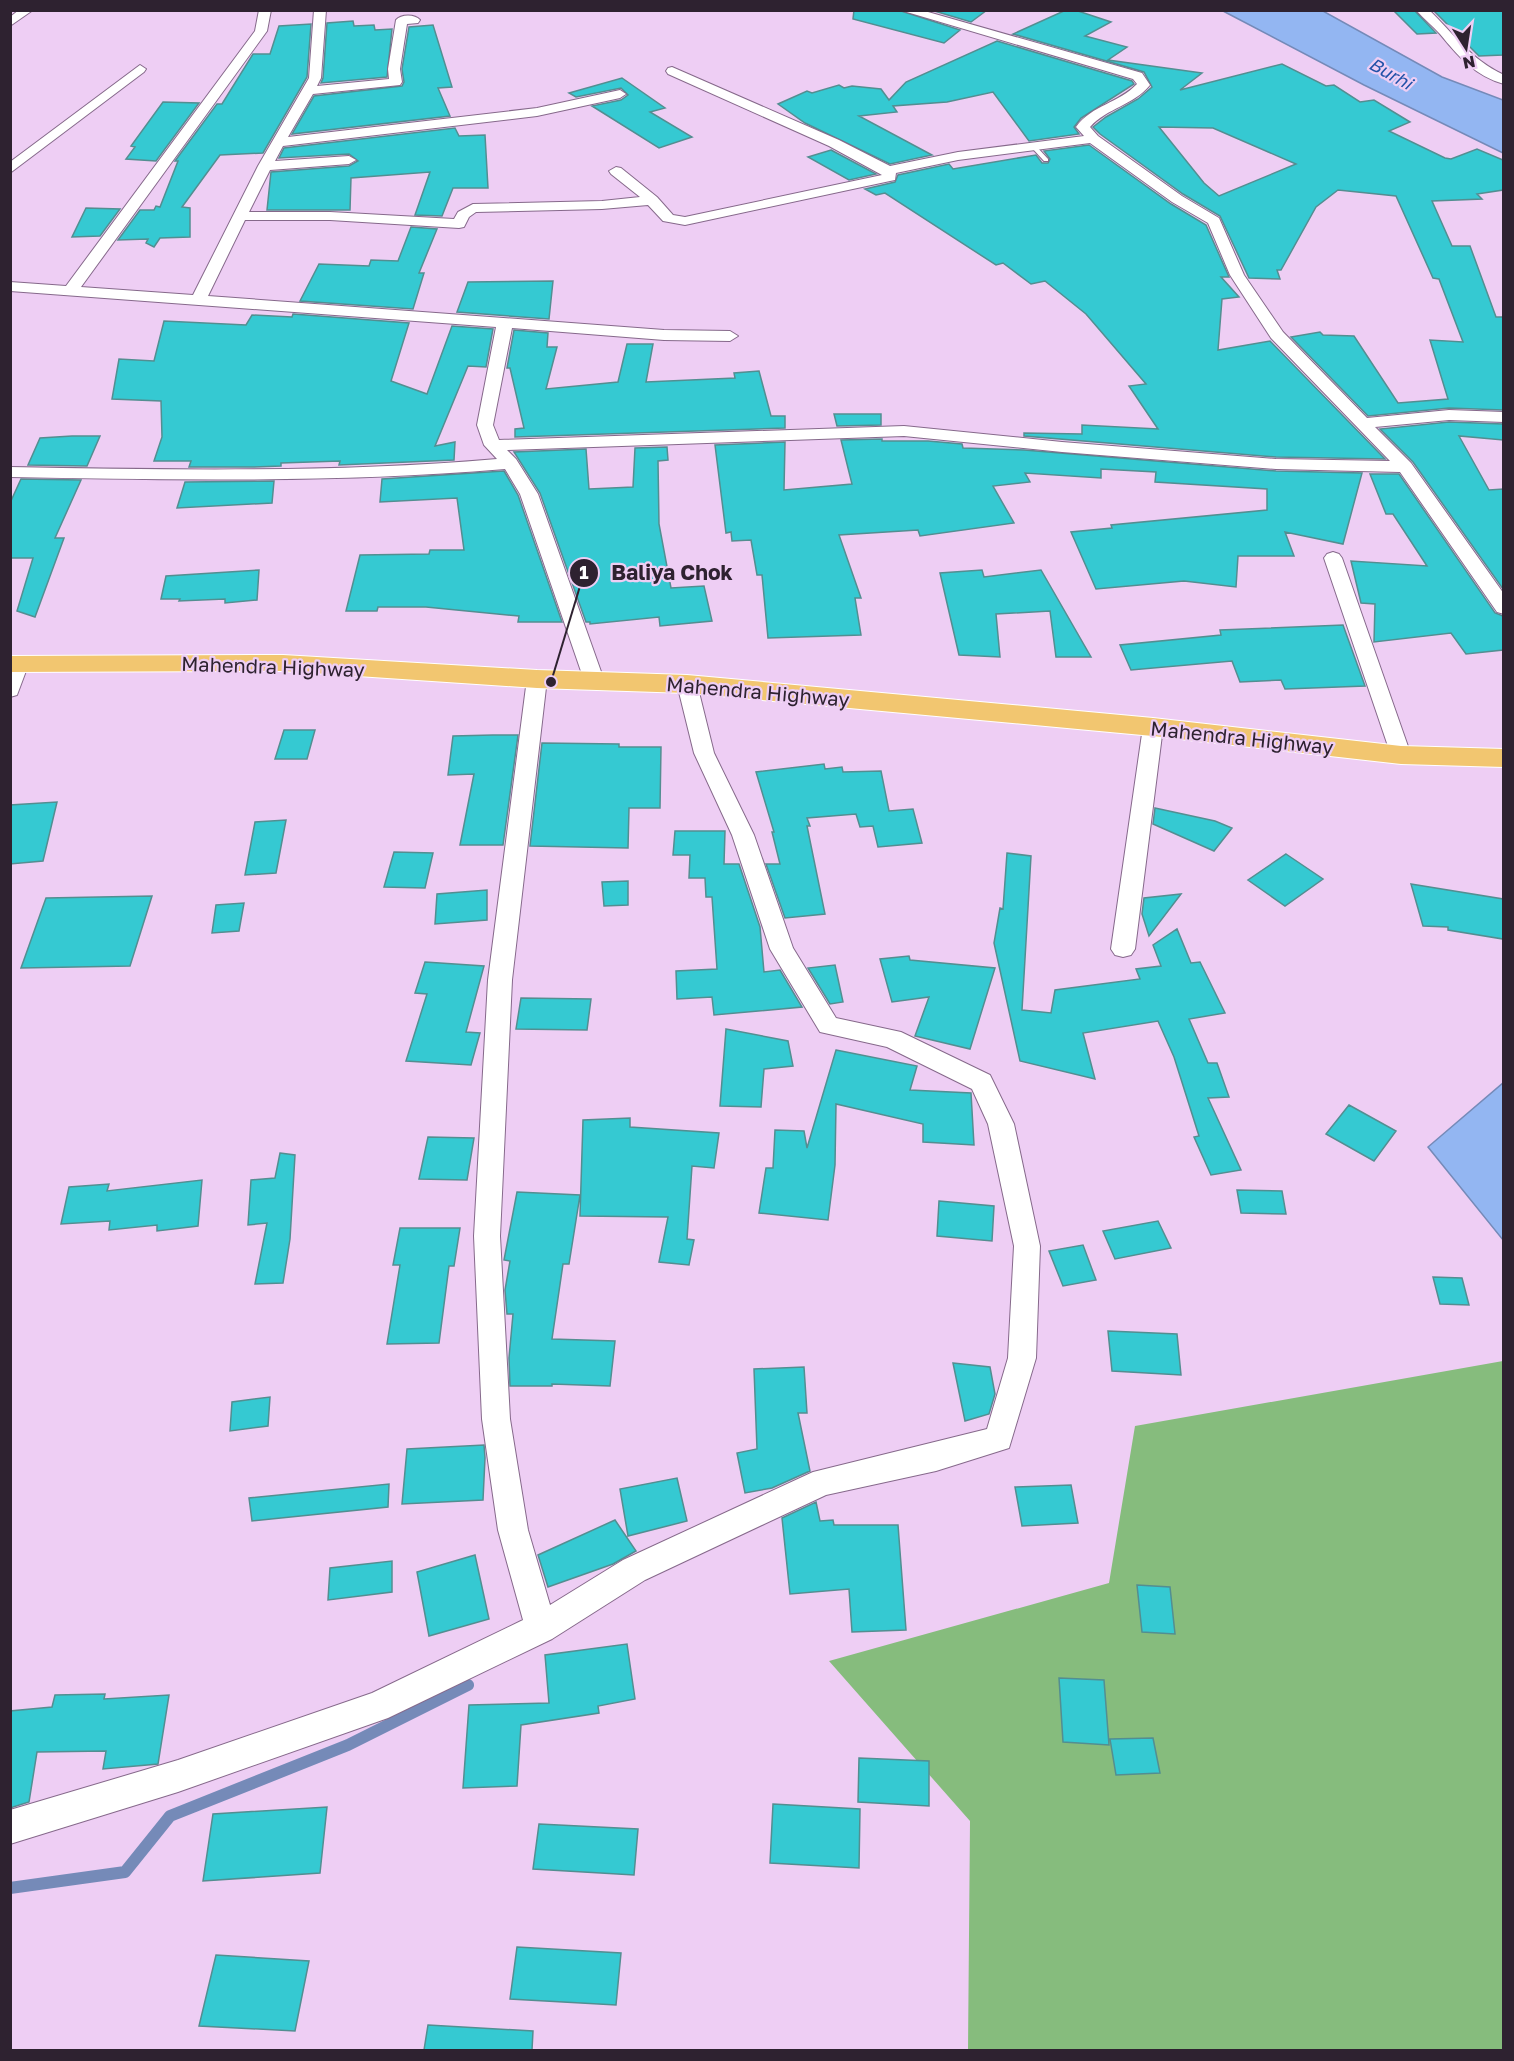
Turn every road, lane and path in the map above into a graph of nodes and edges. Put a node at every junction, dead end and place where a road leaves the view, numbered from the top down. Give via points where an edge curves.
1 (27, 10) edge
2 (265, 10) edge
3 (320, 10) edge
4 (906, 10) edge
5 (1422, 10) edge
6 (407, 17) edge
7 (10, 23) edge
8 (140, 69) dead end
9 (672, 71) dead end
10 (1503, 80) edge
11 (310, 90) junction
12 (620, 94) dead end
13 (1093, 139) junction
14 (280, 142) junction
15 (1034, 147) junction
16 (349, 160) dead end
17 (1046, 160) dead end
18 (265, 166) junction
19 (10, 169) edge
20 (616, 171) dead end
21 (888, 171) junction
22 (652, 200) junction
23 (241, 216) junction
24 (10, 286) edge
25 (69, 292) junction
26 (198, 300) junction
27 (505, 322) junction
28 (730, 336) dead end
29 (1503, 417) edge
30 (1363, 423) junction
31 (493, 445) junction
32 (510, 463) junction
33 (1405, 467) junction
34 (10, 472) edge
35 (1333, 558) dead end
36 (1503, 608) edge
37 (15, 664) edge
38 (537, 680) junction
39 (594, 680) junction
40 (687, 684) junction
41 (10, 691) edge
42 (1153, 727) junction
43 (1401, 755) junction
44 (1503, 758) edge
45 (1123, 949) dead end
46 (541, 1628) junction
47 (10, 1827) edge

1 - 7 street
2 - 25 street via 261,30
3 - 11 street via 315,78
4 - 13 street via 1138,76 1144,85 1138,92 1091,116 1083,127
5 - 10 street via 1456,48 1481,69
6 - 11 street via 394,69 396,82
8 - 19 street
9 - 21 street
11 - 14 street
12 - 14 street via 537,112
13 - 15 street
13 - 30 street via 1214,221 1237,275 1277,335
14 - 18 street
15 - 17 lane
15 - 21 street via 958,156
16 - 18 street
18 - 23 street
20 - 22 street
21 - 22 street via 890,177 685,221 668,218
22 - 23 street via 473,208 459,224 330,216
23 - 26 street
24 - 25 street
25 - 26 street
26 - 27 street
27 - 28 street via 664,335
27 - 31 street via 485,425
29 - 30 street via 1449,416
30 - 33 street
31 - 32 street
31 - 33 street via 904,431 1276,464
32 - 34 street via 221,476
32 - 39 street via 529,494
33 - 36 street
35 - 43 street
37 - 38 highway, Mahendra Highway via 283,663
37 - 41 street
38 - 39 highway, Mahendra Highway
38 - 46 street via 500,980 487,1236 496,1419 513,1530
39 - 40 highway, Mahendra Highway
40 - 42 highway, Mahendra Highway
40 - 46 street via 704,753 743,835 782,949 828,1026 892,1039 981,1082 1000,1124 1027,1246 1022,1358 999,1439 824,1482 634,1570
42 - 43 highway, Mahendra Highway
42 - 45 street
43 - 44 highway, Mahendra Highway
46 - 47 street via 377,1707 178,1776

